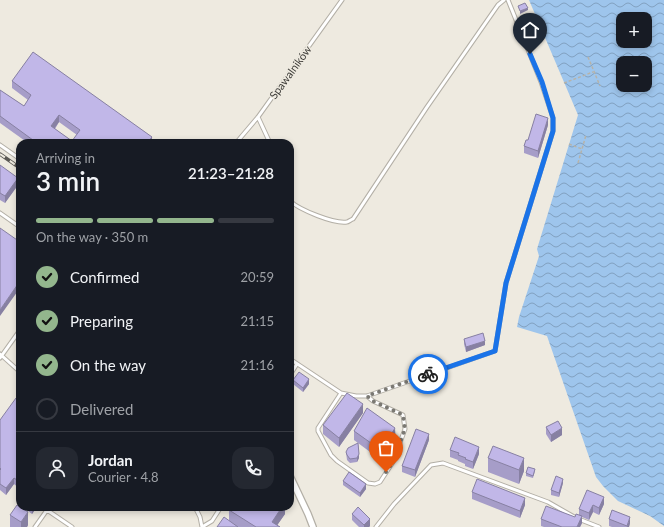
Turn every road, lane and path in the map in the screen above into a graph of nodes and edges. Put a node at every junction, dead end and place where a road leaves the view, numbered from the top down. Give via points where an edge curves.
1 (342, 0) edge
2 (504, 0) edge
3 (508, 0) edge
4 (588, 57) dead end
5 (593, 72) junction
6 (564, 83) dead end
7 (600, 86) dead end
8 (258, 117) junction
9 (586, 135) dead end
10 (239, 139) edge
11 (268, 139) edge
12 (569, 144) dead end
13 (0, 145) edge
14 (582, 149) junction
15 (16, 157) edge
16 (578, 163) dead end
17 (294, 203) edge
18 (0, 213) edge
19 (16, 224) edge
20 (16, 335) edge
21 (1, 356) edge
22 (294, 362) edge
23 (298, 364) junction
24 (16, 369) edge
25 (294, 370) edge
26 (341, 393) junction
27 (367, 396) junction
28 (294, 485) edge
29 (47, 511) edge
30 (51, 511) edge
31 (196, 511) edge
32 (218, 511) edge
33 (35, 527) edge
34 (72, 527) edge
35 (202, 527) edge
36 (313, 527) edge
37 (376, 527) edge
38 (599, 527) edge

1 - 8 lane, Spawalników
2 - 17 lane via 427,107 353,219 347,222 336,221 311,214
3 - 27 lane via 542,82 553,118 553,131 506,283 495,351
4 - 5 path
5 - 6 path
5 - 7 path
8 - 10 lane, Spawalników
8 - 11 lane
9 - 14 path
12 - 14 path
13 - 15 lane
14 - 16 path
18 - 19 lane
20 - 21 lane
21 - 24 lane
22 - 23 lane
23 - 25 lane
23 - 26 lane
26 - 27 lane
26 - 27 lane via 318,428 318,432 336,461 368,483 375,484 380,482 393,462 405,429 403,415
28 - 36 street
29 - 33 lane
30 - 34 lane
31 - 35 lane
32 - 35 lane via 212,521
37 - 38 lane via 431,464 443,463 548,502 576,518

